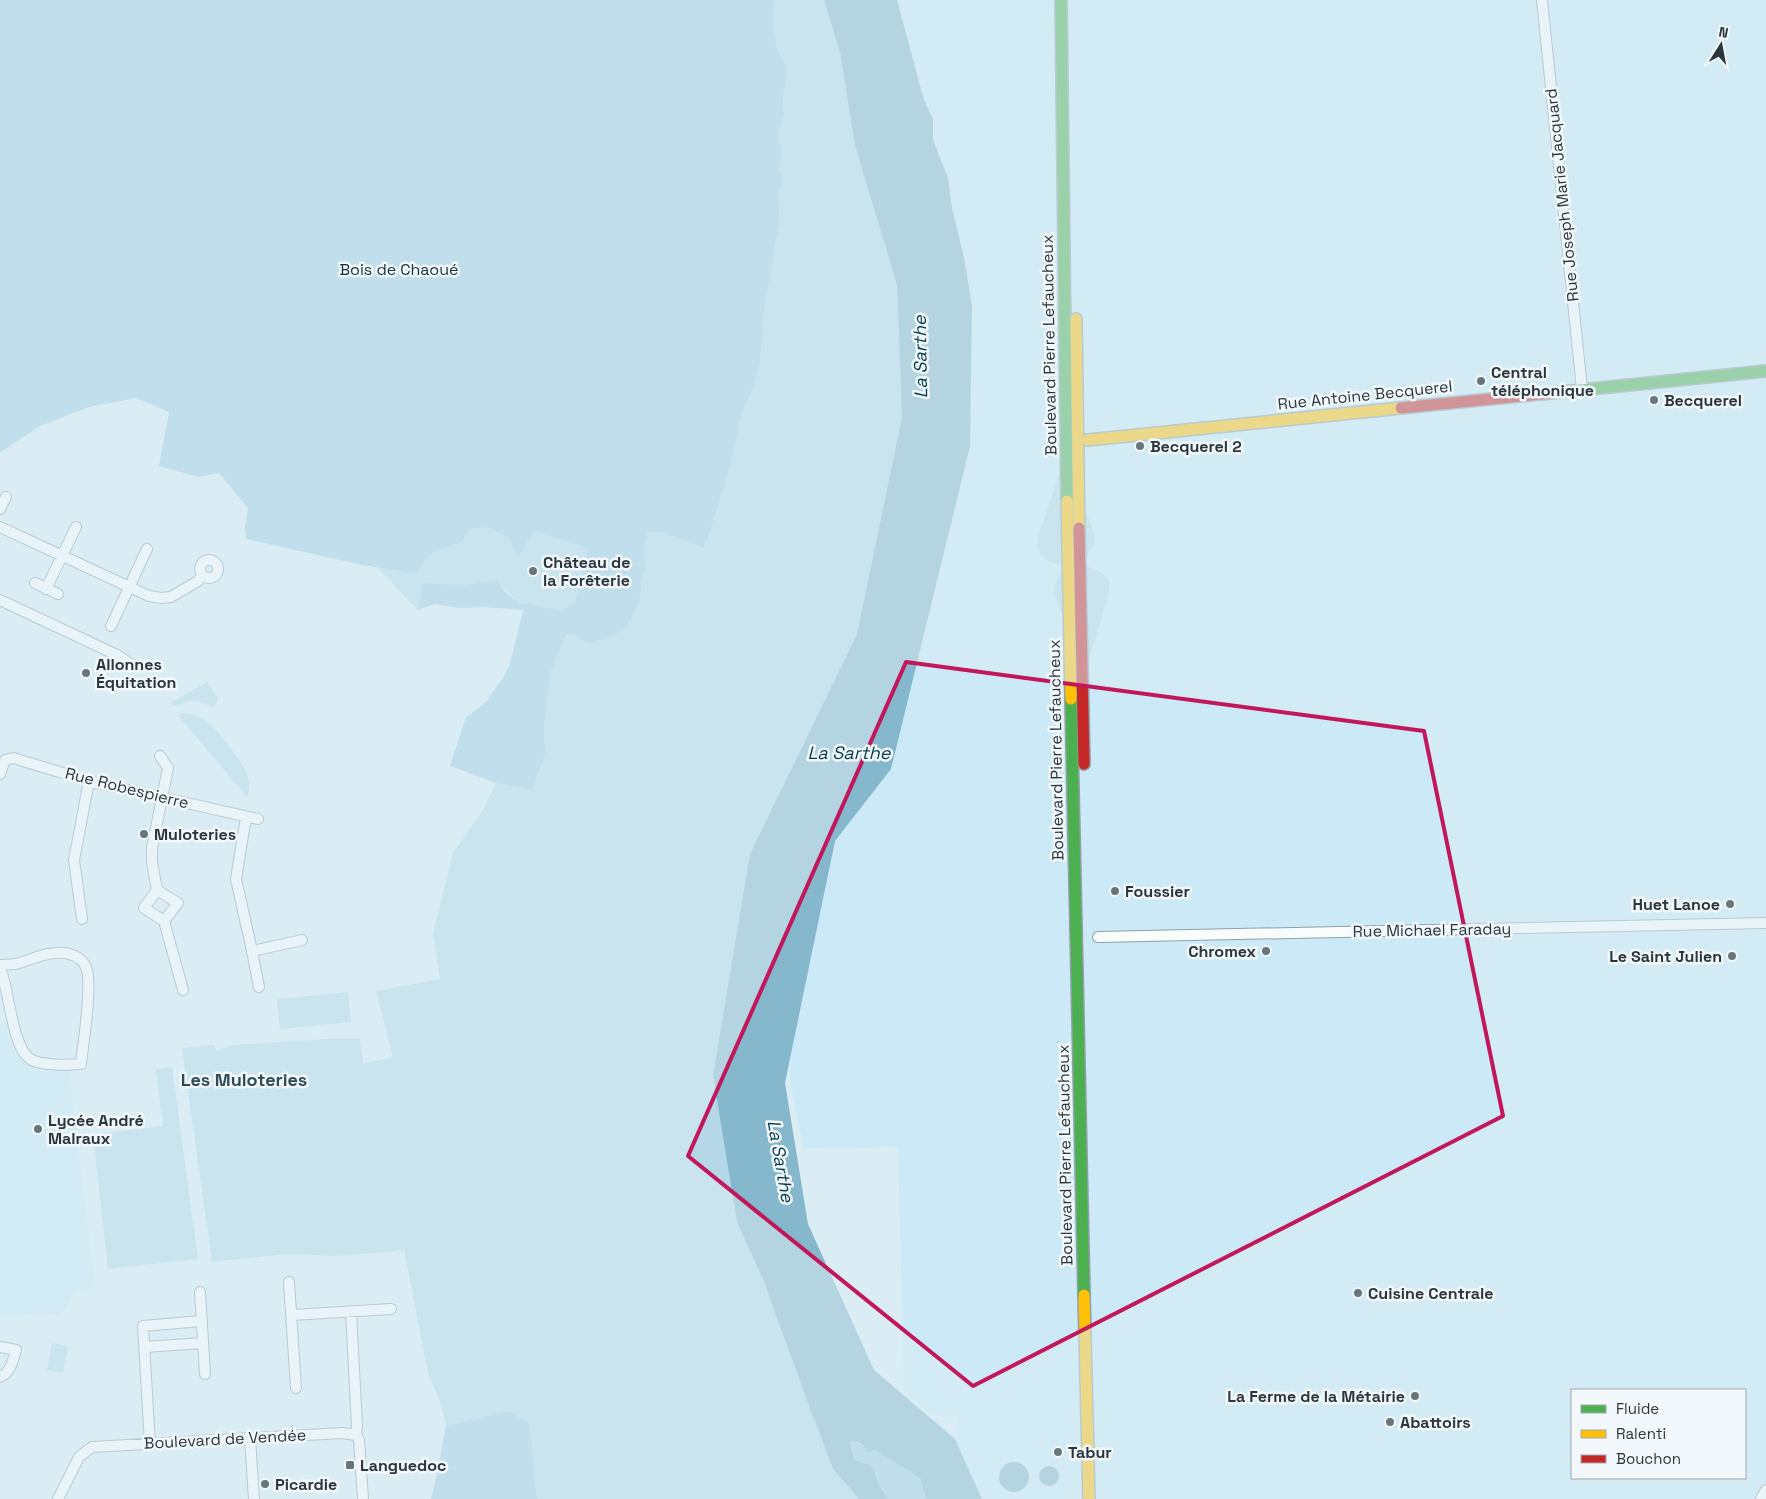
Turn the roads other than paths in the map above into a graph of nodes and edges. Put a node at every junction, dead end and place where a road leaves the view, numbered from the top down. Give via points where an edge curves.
1 (1062, 0) edge
2 (1542, 0) edge
3 (1075, 199) dead end
4 (1075, 219) dead end
5 (1076, 269) dead end
6 (1766, 371) edge
7 (1582, 390) junction
8 (1088, 440) dead end
9 (6, 497) dead end
10 (0, 509) edge
11 (0, 527) edge
12 (76, 527) dead end
13 (147, 549) dead end
14 (62, 556) junction
15 (1073, 565) junction
16 (202, 575) dead end
17 (35, 583) dead end
18 (130, 587) junction
19 (46, 589) junction
20 (58, 594) dead end
21 (0, 600) edge
22 (111, 626) dead end
23 (129, 662) dead end
24 (2, 756) edge
25 (160, 756) dead end
26 (0, 774) edge
27 (89, 781) junction
28 (162, 798) junction
29 (246, 817) junction
30 (258, 819) dead end
31 (158, 890) junction
32 (82, 919) dead end
33 (164, 921) junction
34 (1766, 923) edge
35 (1098, 938) dead end
36 (302, 940) dead end
37 (252, 951) junction
38 (0, 967) edge
39 (259, 986) dead end
40 (183, 990) dead end
41 (1095, 1266) dead end
42 (289, 1282) dead end
43 (200, 1292) dead end
44 (391, 1309) dead end
45 (351, 1312) junction
46 (292, 1315) junction
47 (202, 1321) junction
48 (203, 1343) junction
49 (144, 1346) junction
50 (0, 1347) edge
51 (205, 1374) dead end
52 (0, 1377) edge
53 (296, 1388) dead end
54 (356, 1435) junction
55 (250, 1438) junction
56 (150, 1444) junction
57 (1100, 1470) dead end
58 (1766, 1490) edge
59 (58, 1499) edge
60 (254, 1499) edge
61 (363, 1499) edge
62 (1089, 1499) edge
63 (1100, 1499) edge
64 (1761, 1499) edge

1 - 15 main road, Boulevard Pierre Lefaucheux
2 - 7 street, Rue Joseph Marie Jacquard
3 - 4 main road, Boulevard Pierre Lefaucheux
5 - 15 main road, Boulevard Pierre Lefaucheux
6 - 7 main road, Rue Antoine Becquerel
7 - 8 main road, Rue Antoine Becquerel
9 - 10 street
11 - 14 street
12 - 14 street
13 - 18 street
14 - 18 street
14 - 19 street
15 - 41 main road, Boulevard Pierre Lefaucheux
15 - 62 main road, Boulevard Pierre Lefaucheux
16 - 18 street via 198,581 171,597 149,596
17 - 19 street
18 - 22 street
19 - 20 street
21 - 23 street
24 - 26 street
24 - 27 street, Rue Robespierre
25 - 28 street via 168,768
27 - 28 street, Rue Robespierre
27 - 32 street via 74,860
28 - 29 street, Rue Robespierre
28 - 31 street via 152,848
29 - 30 street, Rue Robespierre
29 - 37 street via 236,879
31 - 33 street via 144,908
31 - 33 street via 178,902
33 - 40 street
34 - 35 street, Rue Michael Faraday
36 - 37 street
37 - 39 street
38 - 38 street via 14,1030 22,1049 32,1061 81,1064 88,974 80,959 71,954 56,953
42 - 46 street
43 - 47 street
44 - 45 street
45 - 46 street
45 - 54 street
46 - 53 street
47 - 48 street
47 - 49 street via 143,1326
48 - 49 street
48 - 51 street
49 - 56 street
50 - 52 street via 16,1350 10,1369
54 - 55 street, Boulevard de Vendée via 328,1433
54 - 61 street
55 - 56 street, Boulevard de Vendée
55 - 60 street
56 - 59 street, Boulevard de Vendée via 92,1447 79,1457
57 - 63 main road
58 - 64 street

